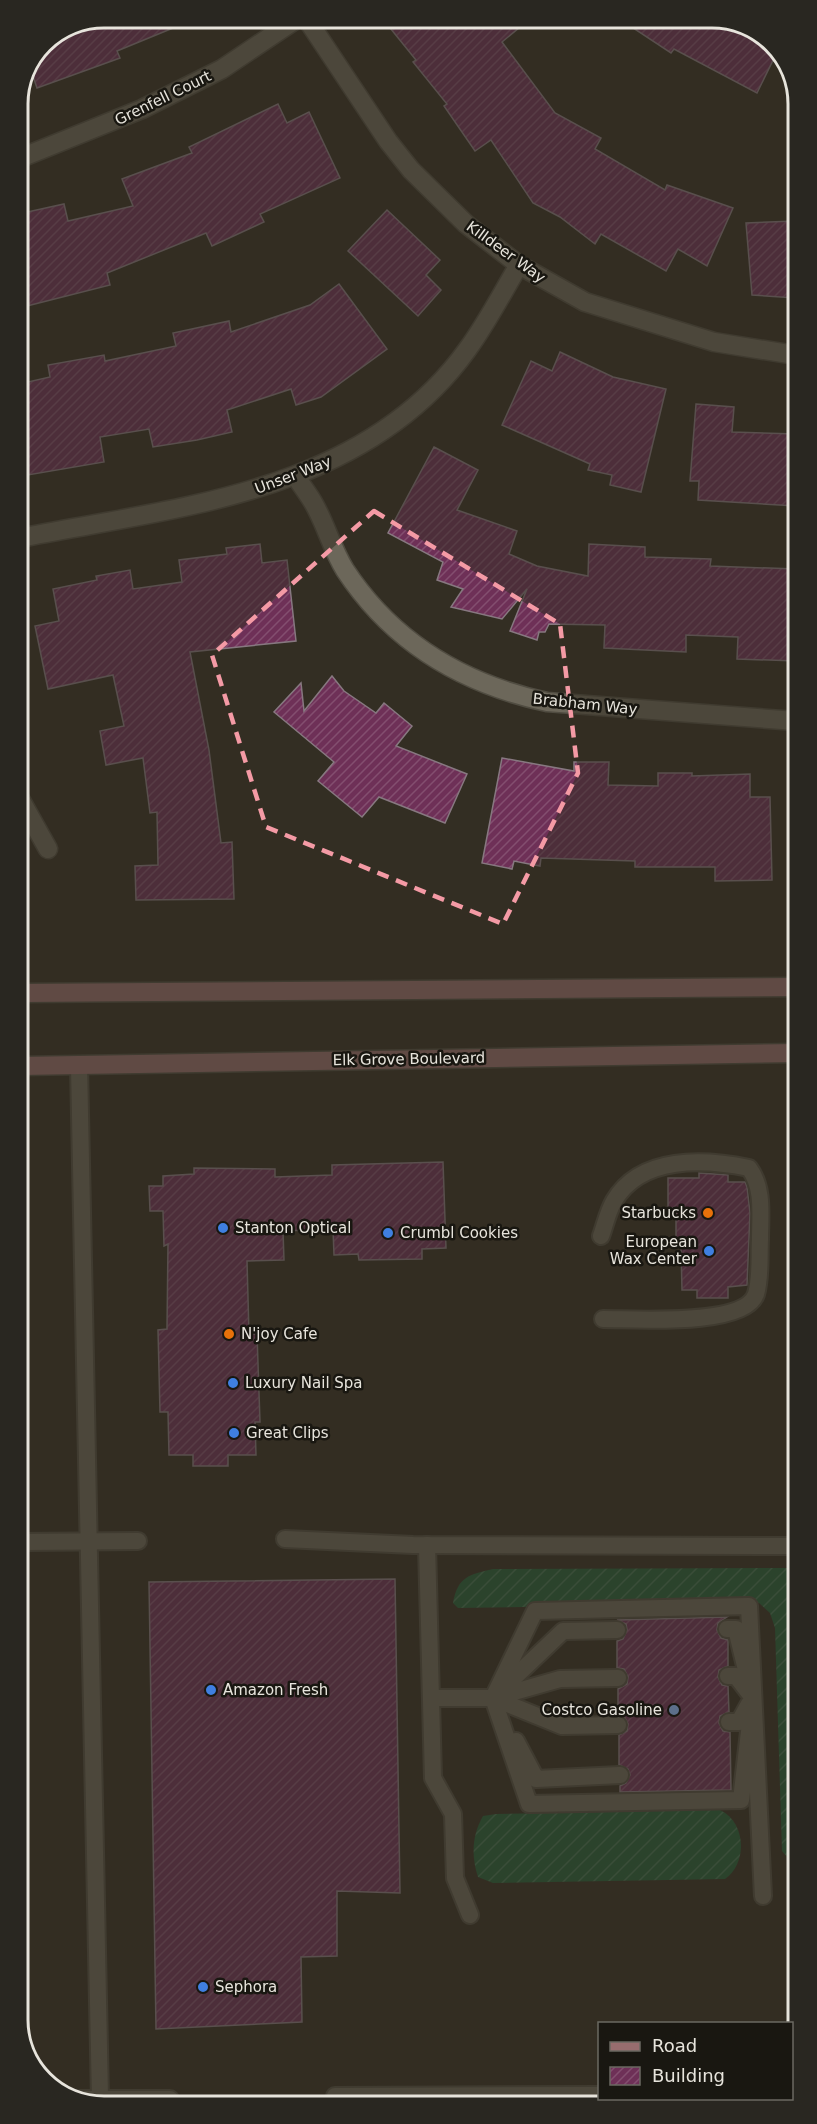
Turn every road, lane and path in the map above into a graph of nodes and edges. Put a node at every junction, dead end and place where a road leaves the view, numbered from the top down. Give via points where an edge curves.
1 (283, 28) edge
2 (313, 28) edge
3 (29, 155) edge
4 (519, 265) junction
5 (788, 354) edge
6 (296, 477) junction
7 (29, 536) edge
8 (788, 720) edge
9 (29, 815) edge
10 (48, 849) dead end
11 (788, 987) edge
12 (29, 993) edge
13 (788, 1053) edge
14 (80, 1065) junction
15 (28, 1066) edge
16 (601, 1236) dead end
17 (603, 1319) dead end
18 (285, 1539) dead end
19 (89, 1541) junction
20 (138, 1541) dead end
21 (28, 1542) edge
22 (427, 1545) junction
23 (788, 1546) edge
24 (727, 1629) dead end
25 (617, 1630) dead end
26 (728, 1676) dead end
27 (618, 1678) dead end
28 (431, 1698) junction
29 (493, 1698) junction
30 (753, 1698) junction
31 (729, 1722) dead end
32 (618, 1725) dead end
33 (730, 1772) dead end
34 (620, 1776) dead end
35 (763, 1896) dead end
36 (470, 1915) dead end
37 (100, 2095) edge
38 (598, 2095) edge
39 (449, 2096) edge

1 - 3 street, Grenfell Court via 222,69 152,104
2 - 4 street, Killdeer Way via 411,170 466,224
4 - 5 street, Killdeer Way via 585,302 714,342
4 - 6 street, Unser Way via 467,350 419,402 361,444
6 - 7 street, Unser Way via 236,495
6 - 8 street, Brabham Way via 315,505 345,569 365,598 417,648 478,683 547,702
9 - 10 street
11 - 12 main road
13 - 14 main road, Elk Grove Boulevard
14 - 15 main road, Elk Grove Boulevard
14 - 19 lane
16 - 17 lane via 614,1200 639,1174 667,1165 707,1162 749,1168 759,1180 756,1295 743,1310 720,1317
18 - 22 lane
19 - 20 lane
19 - 21 lane
19 - 37 lane
22 - 23 lane
22 - 28 lane
24 - 30 lane via 736,1629
25 - 29 lane via 563,1631
26 - 30 lane via 736,1676
27 - 29 lane via 560,1679
28 - 29 lane
28 - 36 lane via 433,1778 453,1814 455,1878
29 - 30 lane via 535,1611 749,1606
29 - 30 lane via 529,1804 741,1800
29 - 32 lane via 562,1726
29 - 34 lane via 536,1779
30 - 31 lane via 739,1722
30 - 33 lane via 736,1772
30 - 35 lane
38 - 39 lane

